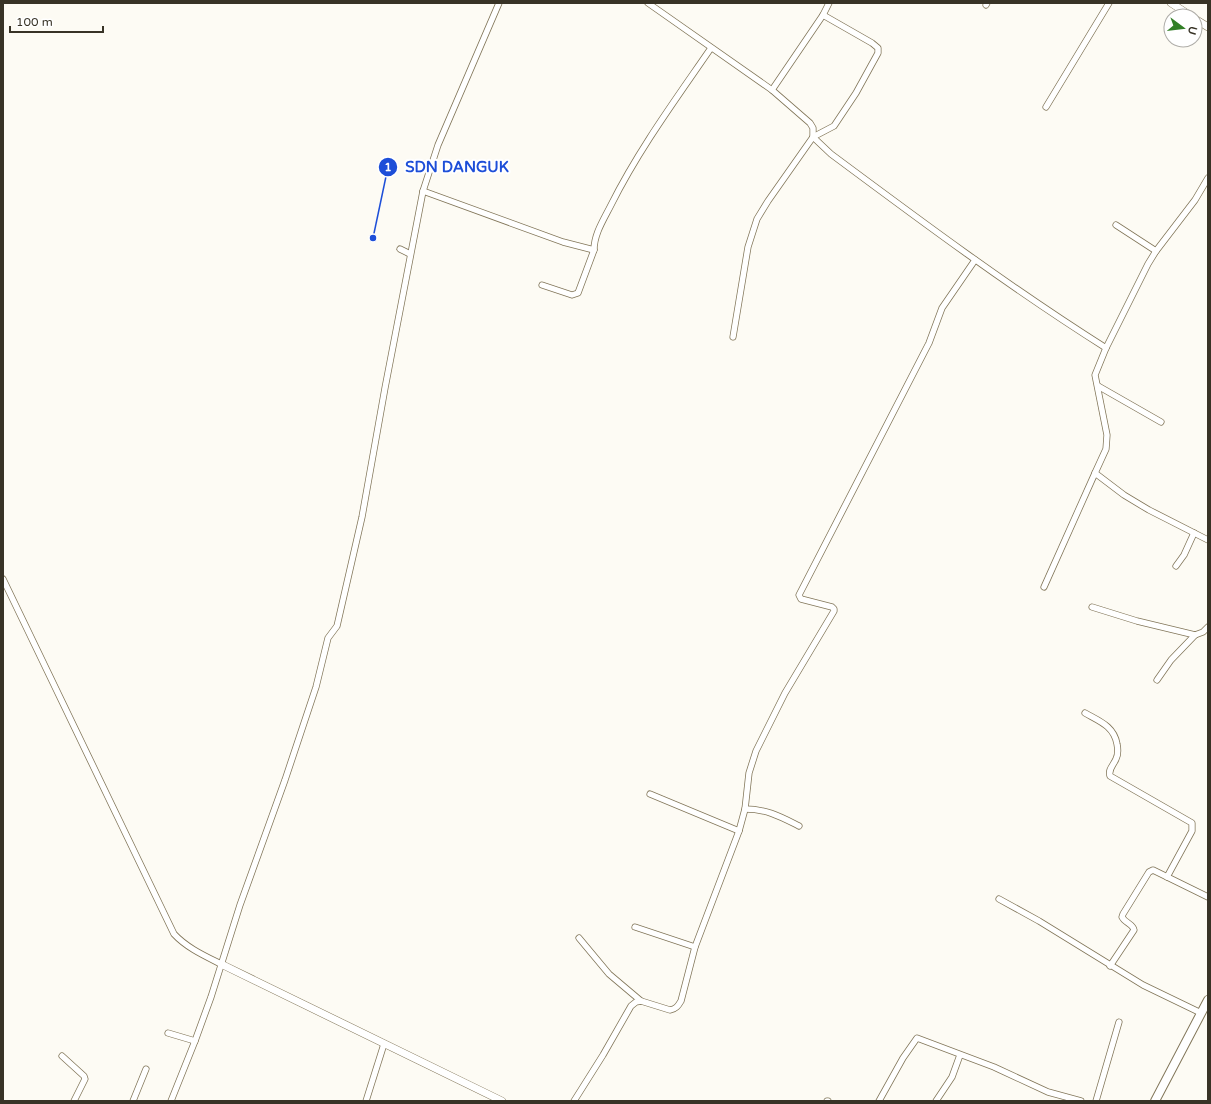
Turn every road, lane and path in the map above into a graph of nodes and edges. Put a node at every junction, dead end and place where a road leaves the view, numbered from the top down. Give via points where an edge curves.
1 (499, 3) edge
2 (648, 3) edge
3 (829, 3) edge
4 (1109, 3) edge
5 (823, 15) junction
6 (711, 48) junction
7 (772, 90) junction
8 (1046, 107) dead end
9 (813, 137) junction
10 (1208, 178) edge
11 (423, 191) junction
12 (1116, 225) dead end
13 (400, 249) dead end
14 (594, 250) junction
15 (1156, 251) junction
16 (410, 254) junction
17 (975, 260) junction
18 (542, 285) dead end
19 (733, 337) dead end
20 (1106, 348) junction
21 (1098, 386) junction
22 (1161, 422) dead end
23 (1095, 474) junction
24 (1194, 533) junction
25 (1208, 540) edge
26 (1176, 566) dead end
27 (3, 579) edge
28 (1044, 587) dead end
29 (7, 589) junction
30 (3, 595) edge
31 (1092, 607) dead end
32 (1208, 627) edge
33 (1195, 635) junction
34 (1157, 680) dead end
35 (1084, 713) dead end
36 (650, 794) dead end
37 (745, 809) junction
38 (799, 826) dead end
39 (739, 831) junction
40 (1167, 877) junction
41 (1208, 897) edge
42 (999, 899) dead end
43 (635, 927) dead end
44 (579, 938) dead end
45 (695, 947) junction
46 (221, 964) junction
47 (1110, 966) junction
48 (1208, 1000) edge
49 (641, 1001) junction
50 (1201, 1013) junction
51 (1119, 1022) dead end
52 (168, 1033) dead end
53 (195, 1041) junction
54 (384, 1044) junction
55 (960, 1054) junction
56 (62, 1056) dead end
57 (146, 1069) dead end
58 (74, 1101) edge
59 (132, 1101) edge
60 (171, 1101) edge
61 (366, 1101) edge
62 (502, 1101) edge
63 (574, 1101) edge
64 (879, 1101) edge
65 (936, 1101) edge
66 (1081, 1101) edge
67 (1096, 1101) edge
68 (1155, 1101) edge

1 - 11 street via 438,145
2 - 6 street
3 - 5 street
4 - 8 street
5 - 7 street
5 - 9 street via 872,43 879,50 856,93 834,126
6 - 7 street
6 - 14 street via 634,162 602,221 594,242
7 - 9 street via 810,123
9 - 17 street via 831,154
9 - 19 street via 757,219 748,248
10 - 15 street via 1196,200
11 - 14 street via 564,242
11 - 16 street
12 - 15 street
13 - 16 street
14 - 18 street via 578,293 572,295
15 - 20 street
16 - 46 street via 362,517 336,626 328,638 316,687 286,780
17 - 20 street
17 - 37 street via 942,308 929,343 799,595 801,599 832,607 834,611 785,693 756,751 749,773
20 - 21 street via 1095,375
21 - 22 street
21 - 23 street via 1107,435 1106,449
23 - 24 street via 1143,507
23 - 28 street
24 - 25 street
24 - 26 street
27 - 29 street
29 - 30 street
29 - 46 street via 174,934 190,948
31 - 33 street
32 - 33 street
33 - 34 street
35 - 40 street via 1108,726 1115,736 1117,754 1110,769 1110,776 1192,823 1192,831
36 - 39 street
37 - 38 street via 758,809 774,814
37 - 39 street
39 - 45 street
40 - 41 street
40 - 47 street via 1153,870 1147,874 1122,917 1134,930
42 - 47 street
43 - 45 street
44 - 49 street via 609,974
45 - 49 street via 678,1006 670,1010
46 - 53 street
46 - 54 street
47 - 50 street
48 - 50 main road
49 - 63 street via 631,1006
50 - 68 main road
51 - 67 street
52 - 53 street
53 - 60 street
54 - 61 street
54 - 62 street
55 - 64 street via 917,1038
55 - 65 street via 952,1078
55 - 66 street via 1048,1092
56 - 58 street via 86,1079
57 - 59 street

